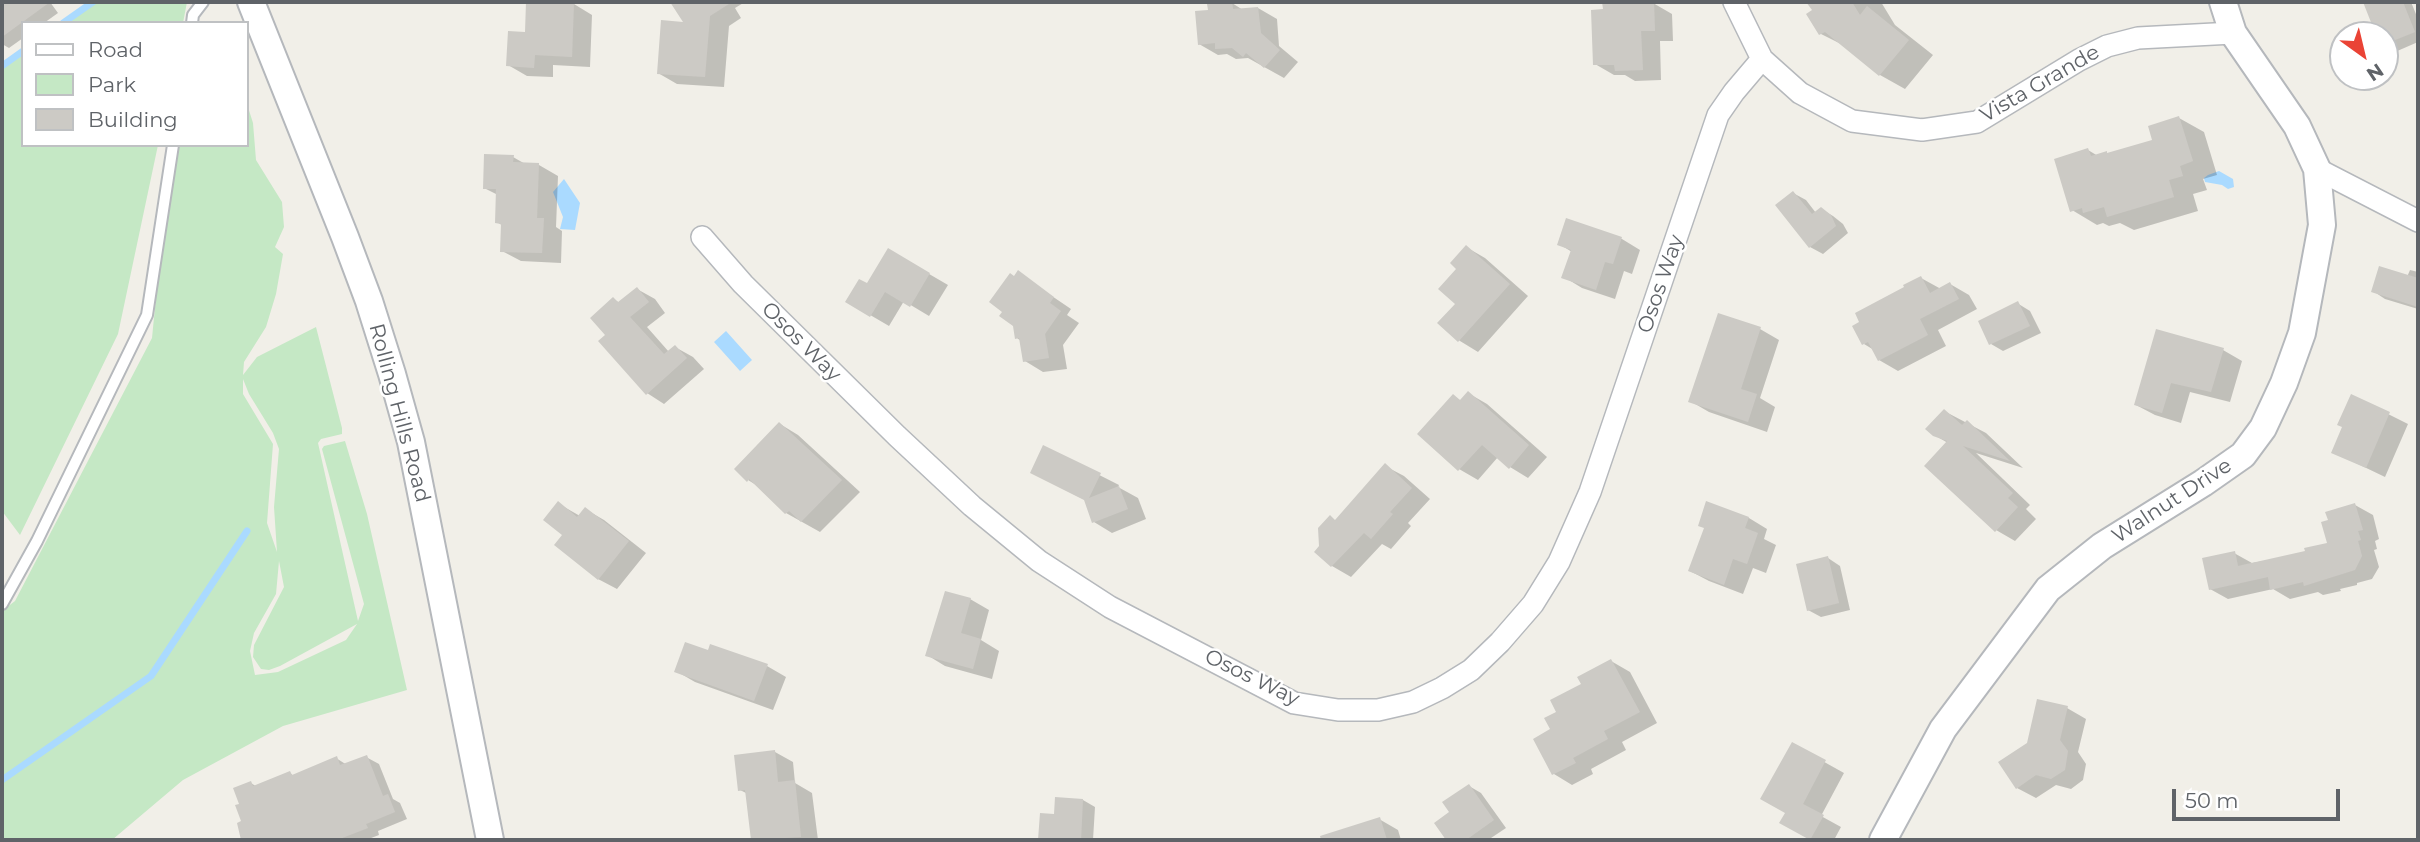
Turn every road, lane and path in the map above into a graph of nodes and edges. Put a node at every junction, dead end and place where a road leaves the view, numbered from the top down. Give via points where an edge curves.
1 (203, 2) edge
2 (251, 2) edge
3 (1734, 2) edge
4 (2223, 2) edge
5 (192, 21) edge
6 (2233, 33) junction
7 (1762, 59) junction
8 (173, 147) edge
9 (2317, 169) junction
10 (2418, 221) edge
11 (702, 237) dead end
12 (2, 604) edge
13 (490, 840) edge
14 (1882, 840) edge

1 - 5 lane
2 - 13 street, Rolling Hills Road via 350,250 392,374 411,442
3 - 7 street, Vista Grande
4 - 6 street, Walnut Drive
6 - 7 street, Vista Grande via 2138,38 2107,46 1976,122 1922,130 1852,121 1800,93
6 - 9 street, Walnut Drive via 2297,126
7 - 11 street, Osos Way via 1718,116 1590,492 1559,562 1532,604 1471,670 1413,702 1378,710 1294,703 1110,607 1039,561 897,436
8 - 12 lane via 147,315
9 - 10 street
9 - 14 street, Walnut Drive via 2322,225 2302,333 2263,428 2243,455 2102,546 2048,589 1943,729

